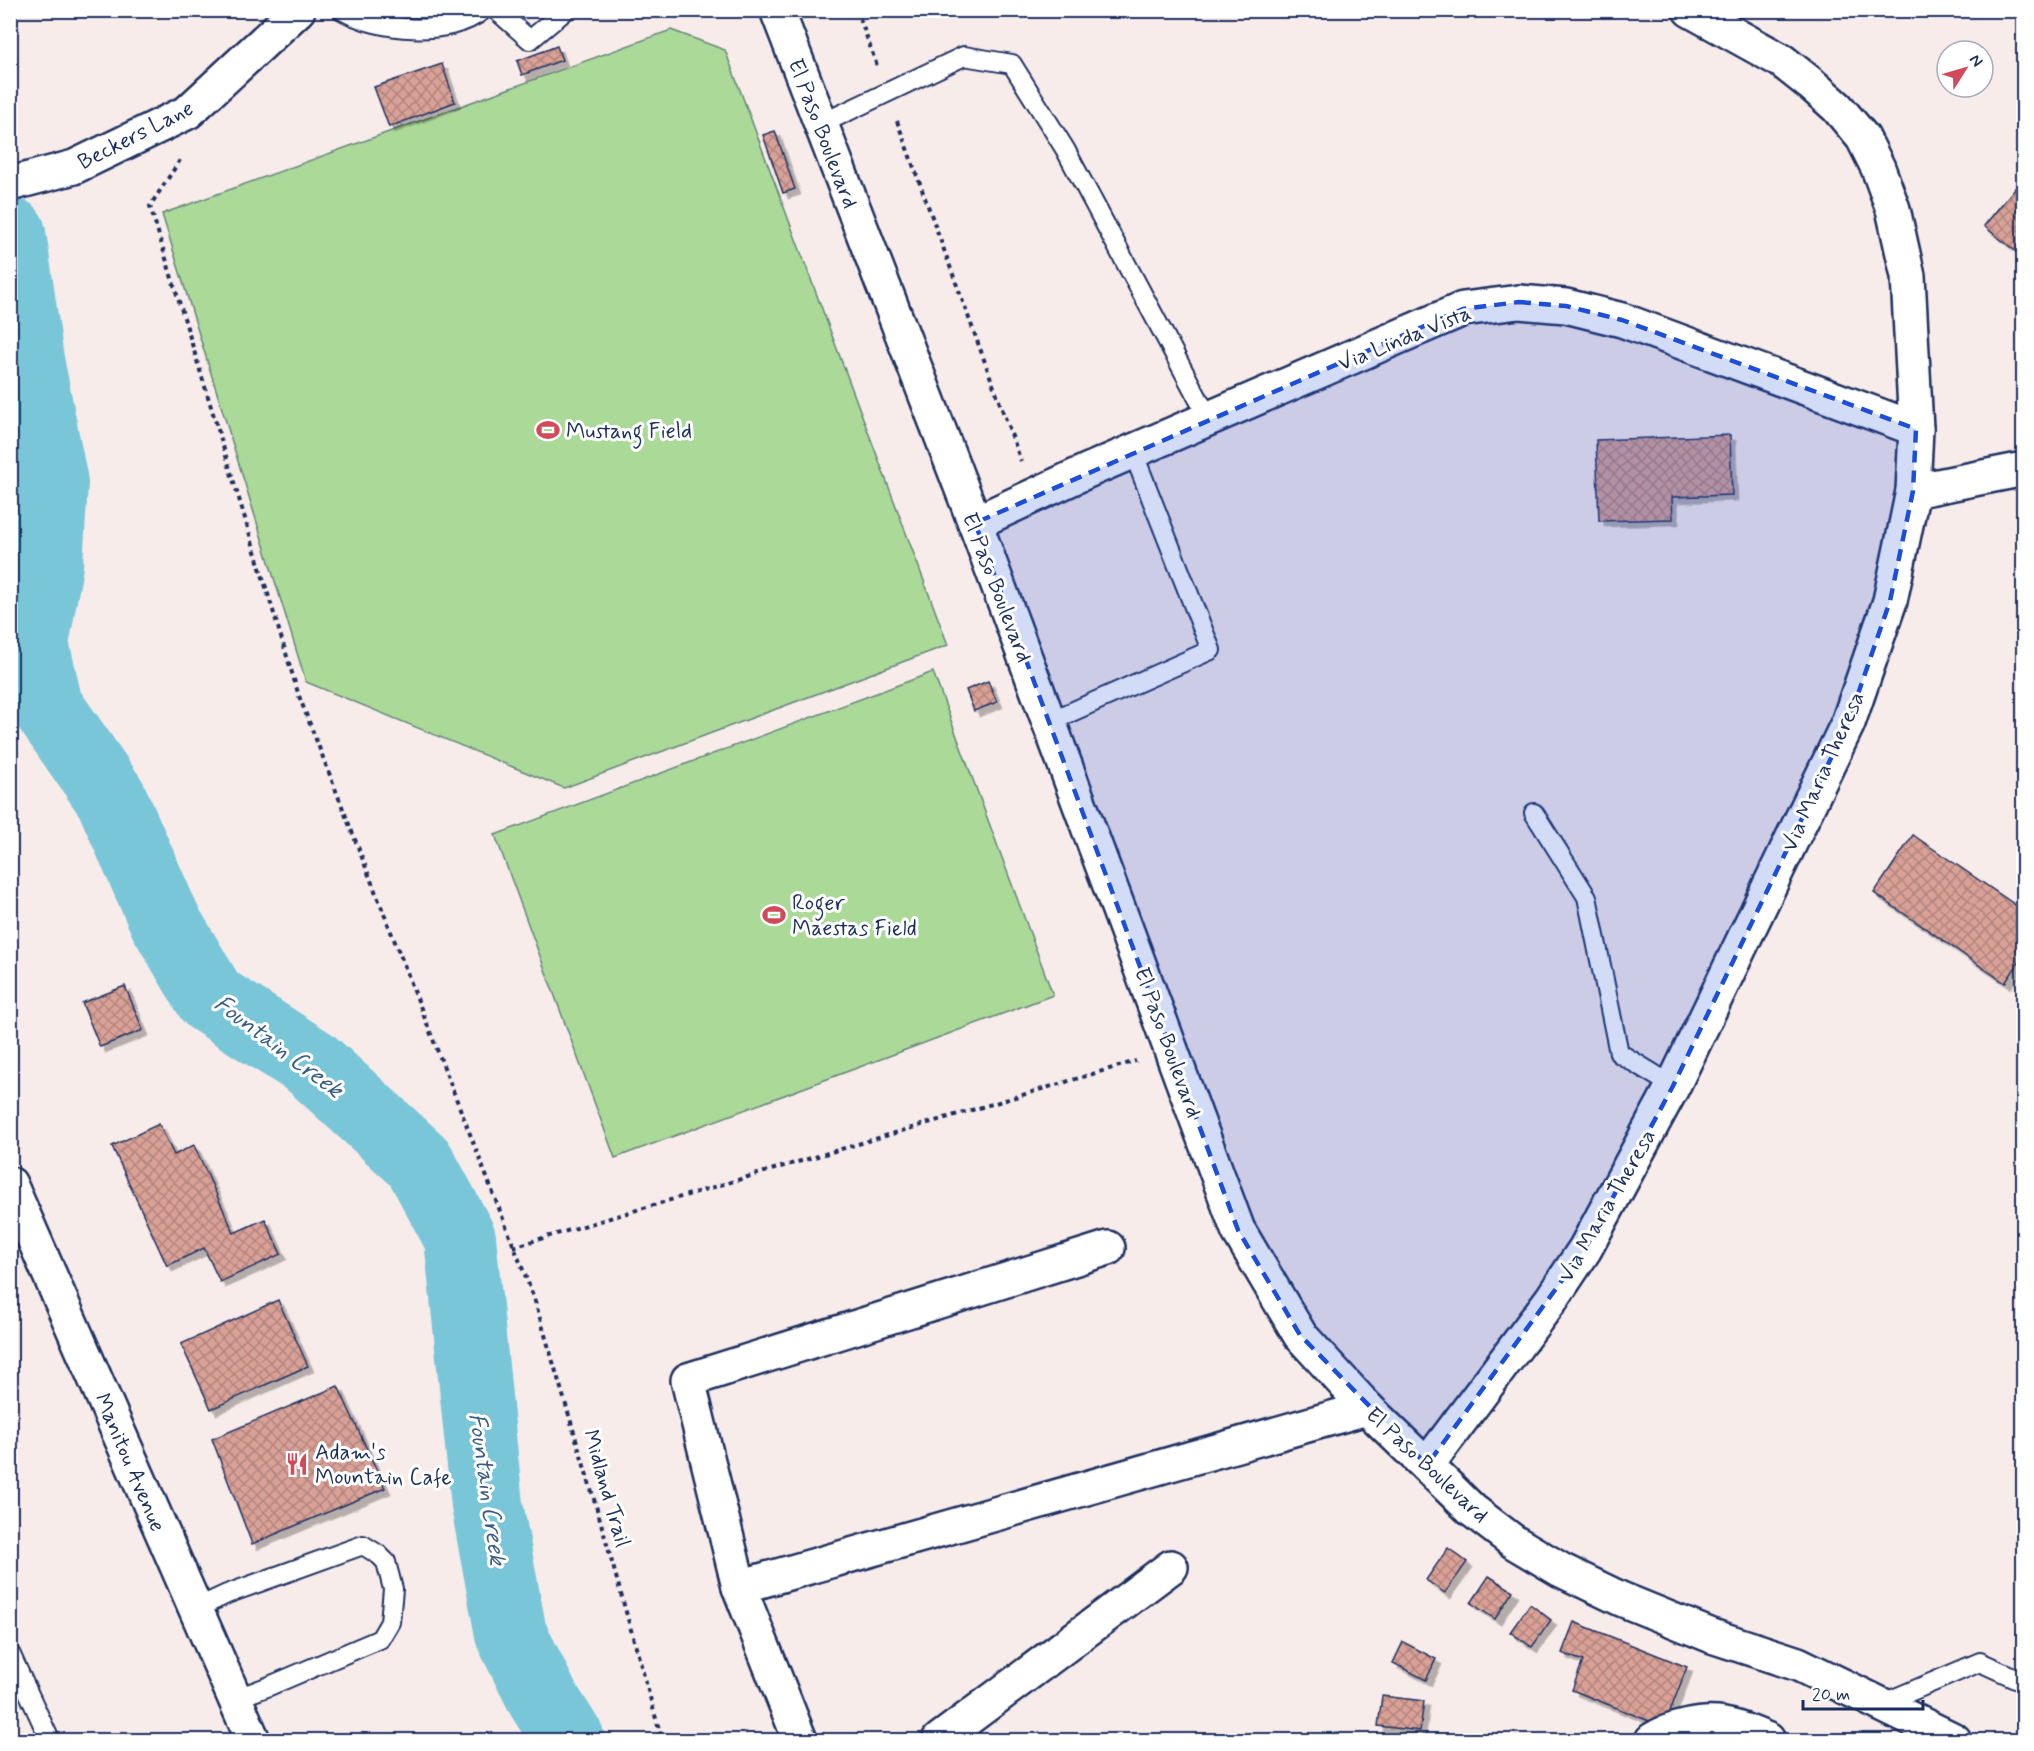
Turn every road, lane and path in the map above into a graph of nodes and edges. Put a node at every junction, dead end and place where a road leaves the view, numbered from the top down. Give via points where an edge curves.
1 (298, 10) edge
2 (342, 10) edge
3 (483, 10) edge
4 (496, 10) edge
5 (566, 10) edge
6 (777, 10) edge
7 (857, 10) edge
8 (1690, 10) edge
9 (887, 93) junction
10 (820, 124) junction
11 (180, 159) dead end
12 (10, 184) edge
13 (1209, 419) junction
14 (1916, 429) junction
15 (1133, 452) junction
16 (2024, 469) edge
17 (1913, 491) junction
18 (1036, 495) junction
19 (975, 523) junction
20 (1049, 722) junction
21 (1534, 813) dead end
22 (1172, 1051) junction
23 (1673, 1086) junction
24 (15, 1205) edge
25 (513, 1247) junction
26 (1108, 1248) dead end
27 (1367, 1408) junction
28 (1427, 1465) junction
29 (1171, 1567) dead end
30 (739, 1587) junction
31 (195, 1609) junction
32 (10, 1653) edge
33 (2024, 1682) edge
34 (234, 1699) junction
35 (1879, 1705) junction
36 (50, 1740) edge
37 (253, 1740) edge
38 (662, 1740) edge
39 (800, 1740) edge
40 (939, 1740) edge
41 (1652, 1740) edge
42 (1768, 1740) edge
43 (1954, 1740) edge

1 - 12 street, Beckers Lane via 188,112 74,167
2 - 3 lane via 357,19 394,28 441,27 475,17
4 - 5 lane via 530,40
6 - 10 street, El Paso Boulevard
7 - 9 path
8 - 14 street, Via Maria Theresa via 1782,61 1837,107 1863,138 1893,209 1908,276
9 - 10 lane
9 - 13 lane via 964,56 1012,64 1065,148
9 - 18 path
10 - 19 street, El Paso Boulevard
11 - 25 path, Midland Trail via 150,206 299,696
13 - 14 street, Via Linda Vista via 1463,309 1519,302 1566,306 1622,320
13 - 15 street, Via Linda Vista
14 - 17 street, Via Maria Theresa
15 - 18 street, Via Linda Vista
15 - 20 lane via 1211,650
16 - 17 street
17 - 23 street, Via Maria Theresa via 1890,601 1848,723
18 - 19 street, Via Linda Vista
19 - 20 street, El Paso Boulevard
20 - 22 street, El Paso Boulevard
21 - 23 lane via 1587,897 1620,1053
22 - 25 path
22 - 27 street, El Paso Boulevard via 1238,1230 1300,1335
23 - 28 street, Via Maria Theresa via 1585,1250
24 - 31 street, Manitou Avenue
25 - 38 path, Midland Trail via 550,1347
26 - 30 street via 688,1380
27 - 28 street, El Paso Boulevard
27 - 30 street
28 - 35 street, El Paso Boulevard via 1472,1510 1514,1542 1561,1570 1712,1636 1798,1664
29 - 40 street
30 - 39 street
31 - 34 street, Manitou Avenue
31 - 34 lane via 363,1545 386,1562 393,1589 390,1622 380,1639
32 - 36 lane
33 - 35 lane via 1980,1662
34 - 37 street, Manitou Avenue
35 - 43 street, El Paso Boulevard
41 - 42 street via 1701,1724 1722,1724

